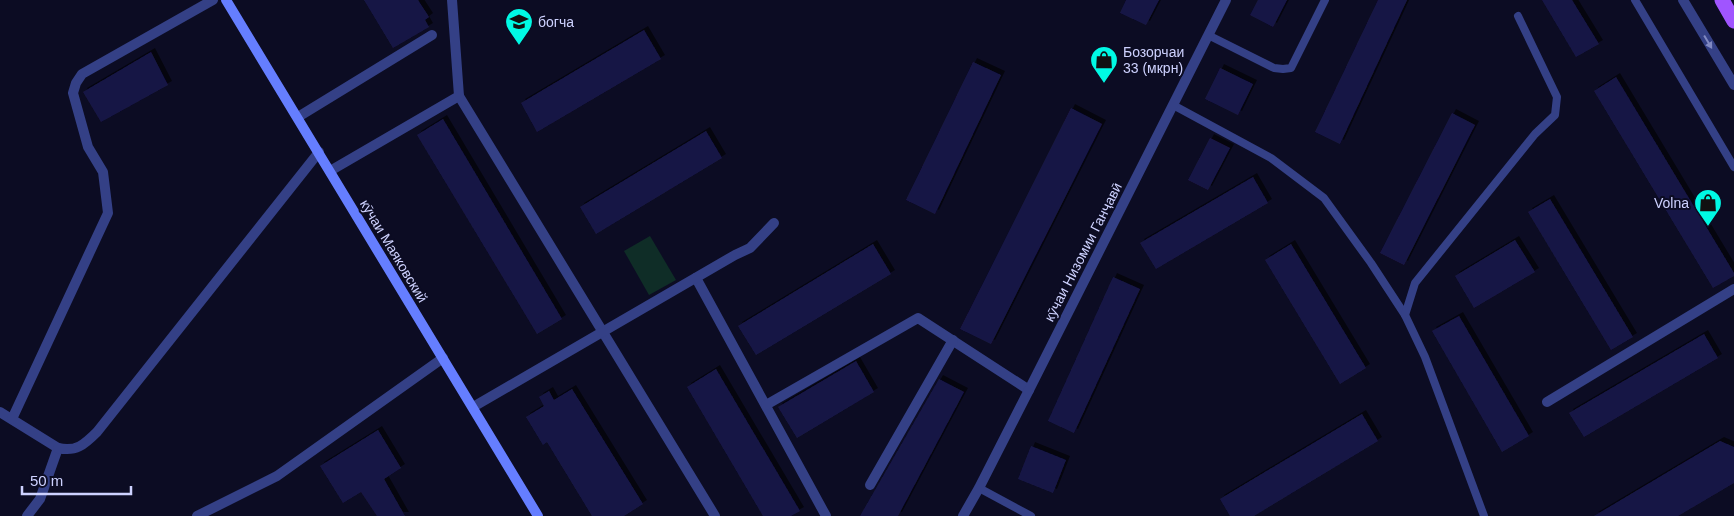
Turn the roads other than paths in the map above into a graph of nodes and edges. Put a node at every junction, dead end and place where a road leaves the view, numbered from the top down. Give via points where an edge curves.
1 (213, 0) edge
2 (226, 0) edge
3 (452, 0) edge
4 (1226, 0) edge
5 (1325, 0) edge
6 (1635, 0) edge
7 (1683, 0) edge
8 (1726, 2) edge
9 (1518, 16) dead end
10 (1734, 21) edge
11 (432, 35) dead end
12 (1208, 36) junction
13 (1734, 85) edge
14 (459, 96) junction
15 (1173, 105) junction
16 (298, 117) junction
17 (319, 152) junction
18 (1734, 167) edge
19 (330, 171) junction
20 (774, 223) dead end
21 (696, 278) junction
22 (1734, 289) edge
23 (1405, 315) junction
24 (603, 332) junction
25 (953, 340) junction
26 (443, 358) junction
27 (1029, 390) junction
28 (1547, 402) dead end
29 (766, 405) junction
30 (473, 407) junction
31 (0, 412) edge
32 (12, 420) junction
33 (58, 448) junction
34 (870, 485) dead end
35 (979, 488) junction
36 (27, 516) edge
37 (197, 516) edge
38 (538, 516) edge
39 (715, 516) edge
40 (826, 516) edge
41 (963, 516) edge
42 (1031, 516) edge
43 (1484, 516) edge

1 - 32 street via 82,74 76,83 73,93 88,147 103,172 108,213
2 - 16 street, кӯчаи Маяковский
3 - 14 street
4 - 12 street, кӯчаи Низомии Ганҷавӣ
5 - 12 lane via 1291,68 1274,68
6 - 18 lane
7 -> 13 street
8 - 10 main road
9 - 23 lane via 1557,97 1555,115 1535,134 1415,283
11 - 16 street
12 - 15 street, кӯчаи Низомии Ганҷавӣ
14 - 19 street
14 - 24 street
15 - 23 lane via 1271,158 1324,198
15 - 27 street, кӯчаи Низомии Ганҷавӣ
16 - 17 street, кӯчаи Маяковский
17 - 19 street, кӯчаи Маяковский
17 - 33 street via 97,432 84,444 68,450
19 - 26 street, кӯчаи Маяковский
20 - 21 street via 750,248
21 - 24 street
21 - 29 street
22 - 28 street
23 - 43 lane via 1425,357
24 - 30 street
24 - 39 street
25 - 27 street
25 - 29 street via 918,318
25 - 34 street
26 - 30 street, кӯчаи Маяковский
26 - 37 street via 277,476
27 - 35 street, кӯчаи Низомии Ганҷавӣ
29 - 40 street
30 - 38 street, кӯчаи Маяковский
31 - 32 street
32 - 33 street
33 - 36 street via 40,499
35 - 41 street, кӯчаи Низомии Ганҷавӣ
35 - 42 lane

